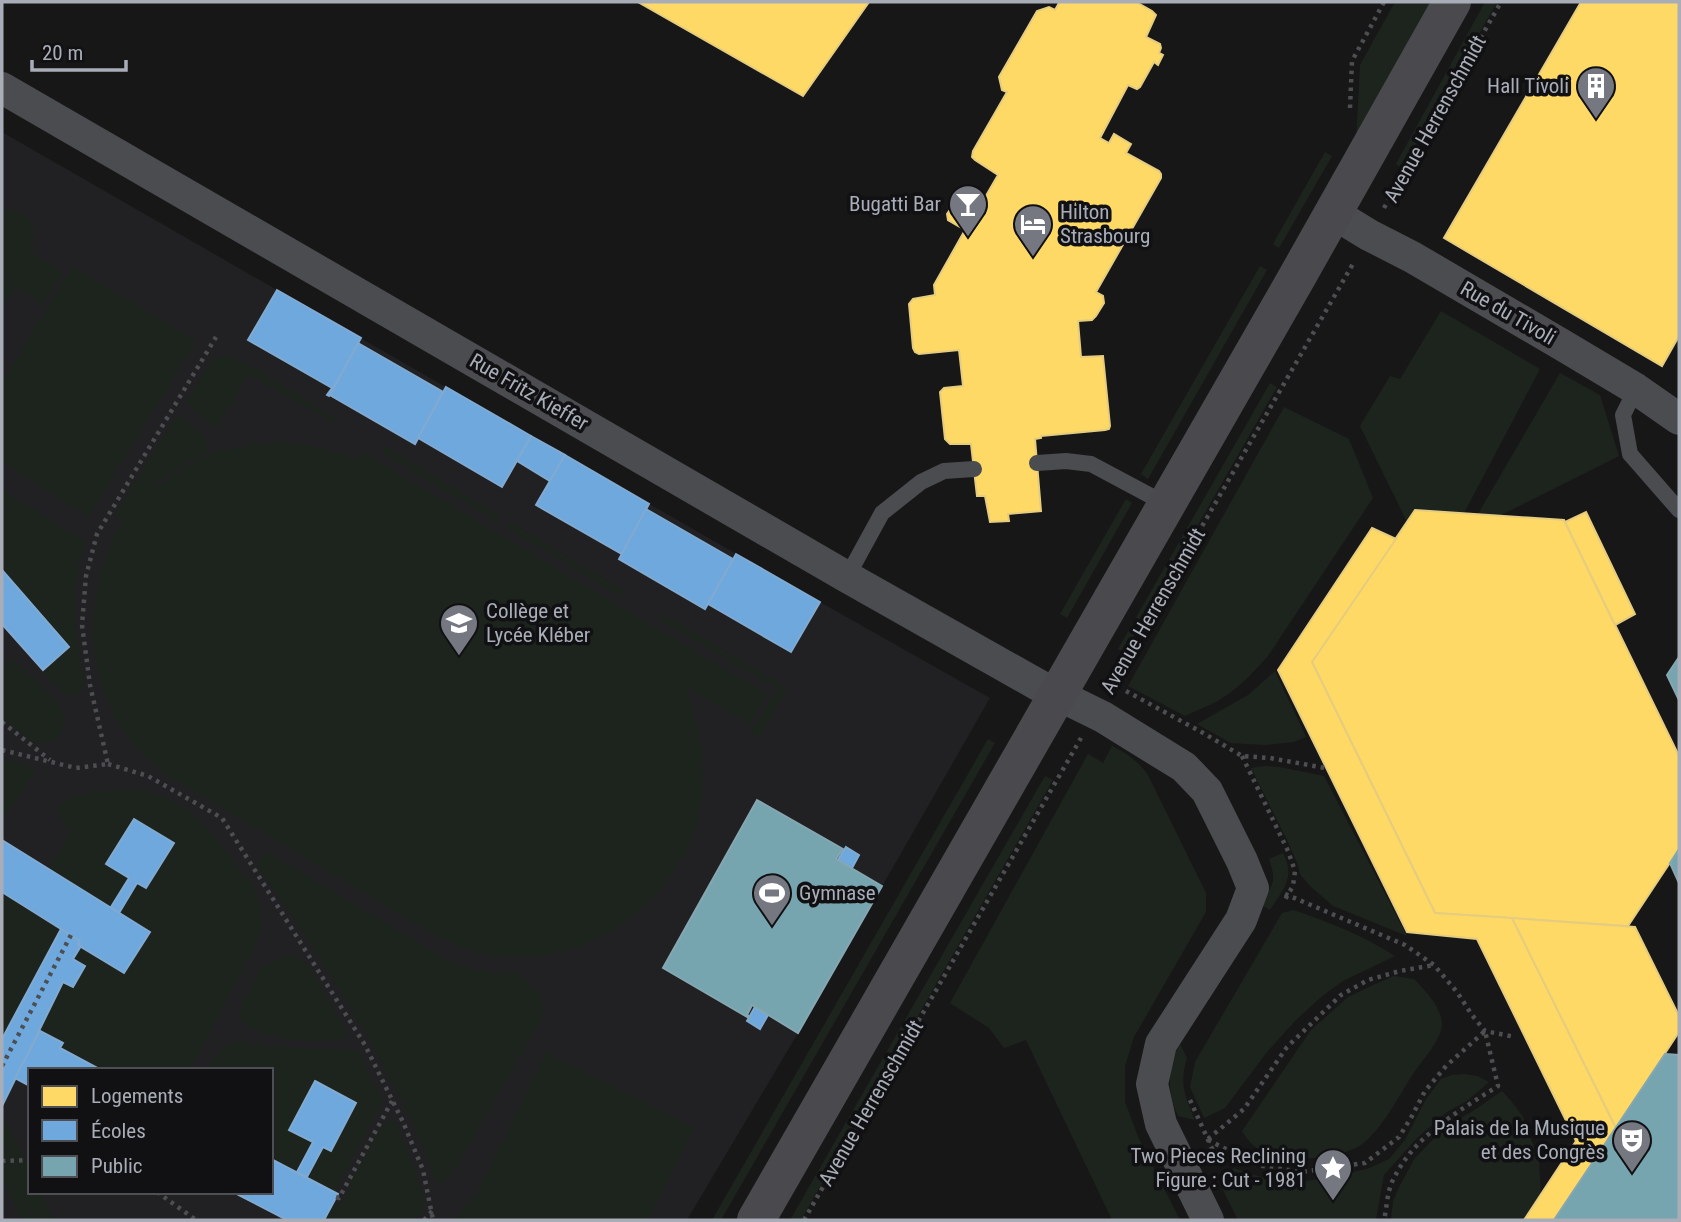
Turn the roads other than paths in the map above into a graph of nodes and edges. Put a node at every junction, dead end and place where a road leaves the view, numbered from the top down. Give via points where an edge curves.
1 (1452, 2) edge
2 (2, 88) edge
3 (1333, 213) junction
4 (1636, 389) junction
5 (1679, 419) edge
6 (1037, 463) dead end
7 (974, 469) dead end
8 (1166, 504) junction
9 (1679, 510) edge
10 (848, 577) junction
11 (1057, 693) junction
12 (756, 1220) edge
13 (1208, 1220) edge

1 - 3 main road, Avenue Herrenschmidt
2 - 10 street, Rue Fritz Kieffer
3 - 4 street, Rue du Tivoli
3 - 8 main road, Avenue Herrenschmidt
4 - 5 street, Rue du Tivoli
4 - 9 lane via 1623,415 1630,454
6 - 8 lane via 1091,464
7 - 10 lane via 944,471 921,482 882,513
8 - 11 main road, Avenue Herrenschmidt
10 - 11 street, Rue Fritz Kieffer
11 - 12 main road, Avenue Herrenschmidt
11 - 13 street, Rue Fritz Kieffer via 1184,767 1207,791 1253,888 1241,920 1161,1044 1152,1084 1161,1124

